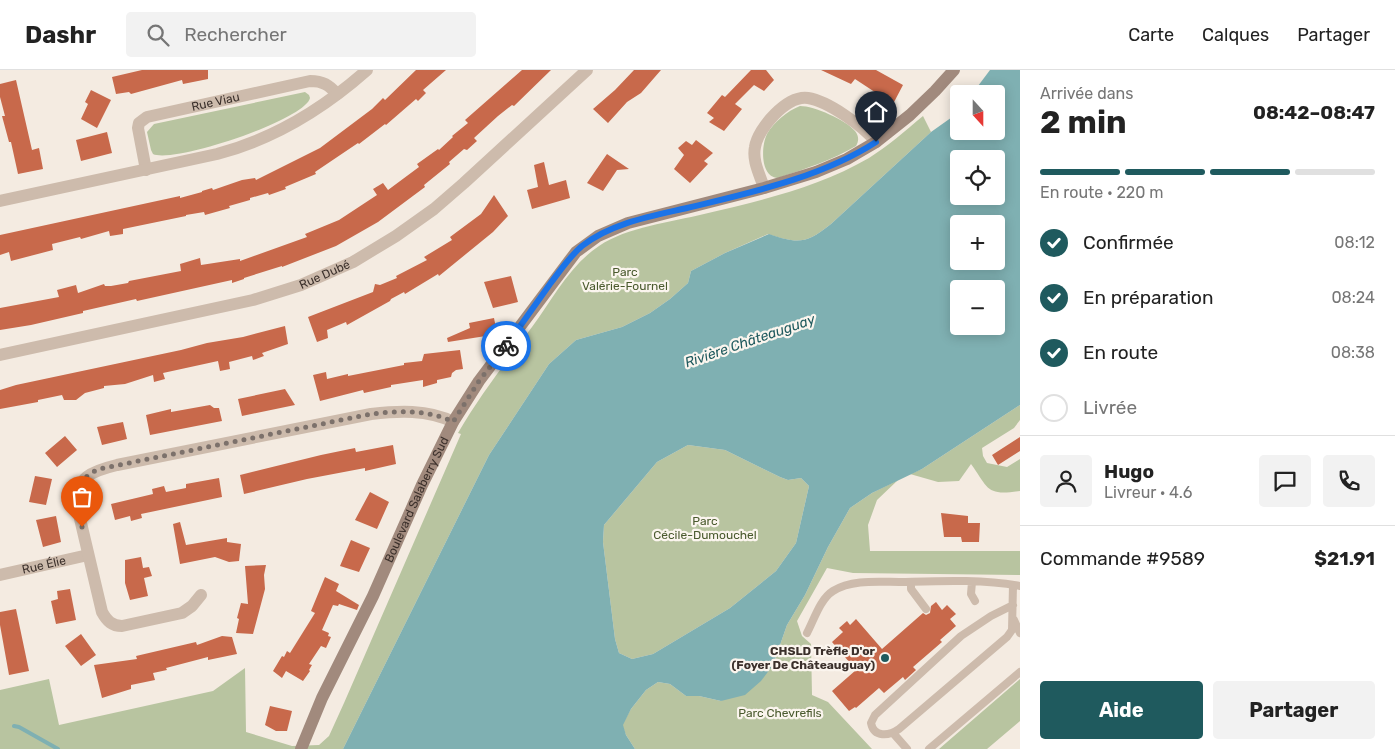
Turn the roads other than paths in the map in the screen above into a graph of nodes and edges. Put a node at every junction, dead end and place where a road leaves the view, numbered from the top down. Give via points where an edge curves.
1 (367, 70) edge
2 (587, 70) edge
3 (954, 70) edge
4 (337, 94) junction
5 (876, 142) junction
6 (146, 170) junction
7 (764, 188) junction
8 (0, 201) edge
9 (0, 355) edge
10 (453, 422) junction
11 (88, 555) junction
12 (0, 575) edge
13 (910, 582) junction
14 (972, 582) junction
15 (1017, 586) edge
16 (201, 595) dead end
17 (975, 601) dead end
18 (1013, 604) junction
19 (926, 609) dead end
20 (1013, 616) junction
21 (807, 633) dead end
22 (1020, 633) edge
23 (1020, 672) edge
24 (893, 732) junction
25 (301, 749) edge
26 (907, 749) edge
27 (929, 749) edge

1 - 4 street
2 - 9 street, Rue Dubé via 434,209 389,241 344,266 301,285 253,300
3 - 5 street, Boulevard Salaberry Sud via 924,102
4 - 6 street via 296,122 244,146
4 - 6 street, Rue Viau via 327,84 310,81 147,117 138,124
5 - 7 street, Boulevard Salaberry Sud via 827,168
5 - 7 street via 855,122 827,106 809,98 798,99 780,109 758,139 754,156
6 - 8 street
7 - 10 street, Boulevard Salaberry Sud via 628,223 582,246 479,381
10 - 11 street via 423,413 371,414 99,469 82,480 76,499
10 - 25 street, Boulevard Salaberry Sud
11 - 12 street, Rue Élie
11 - 16 street via 102,612 117,626 182,613
13 - 14 lane
13 - 19 lane via 911,589
13 - 21 lane via 854,584 831,592
14 - 15 lane
14 - 17 lane via 971,594
15 - 18 lane
18 - 20 lane
18 - 24 lane via 961,636 875,715 871,723 874,731 881,735
20 - 22 lane
20 - 24 lane via 1012,630 1007,637
23 - 27 lane
24 - 26 lane

